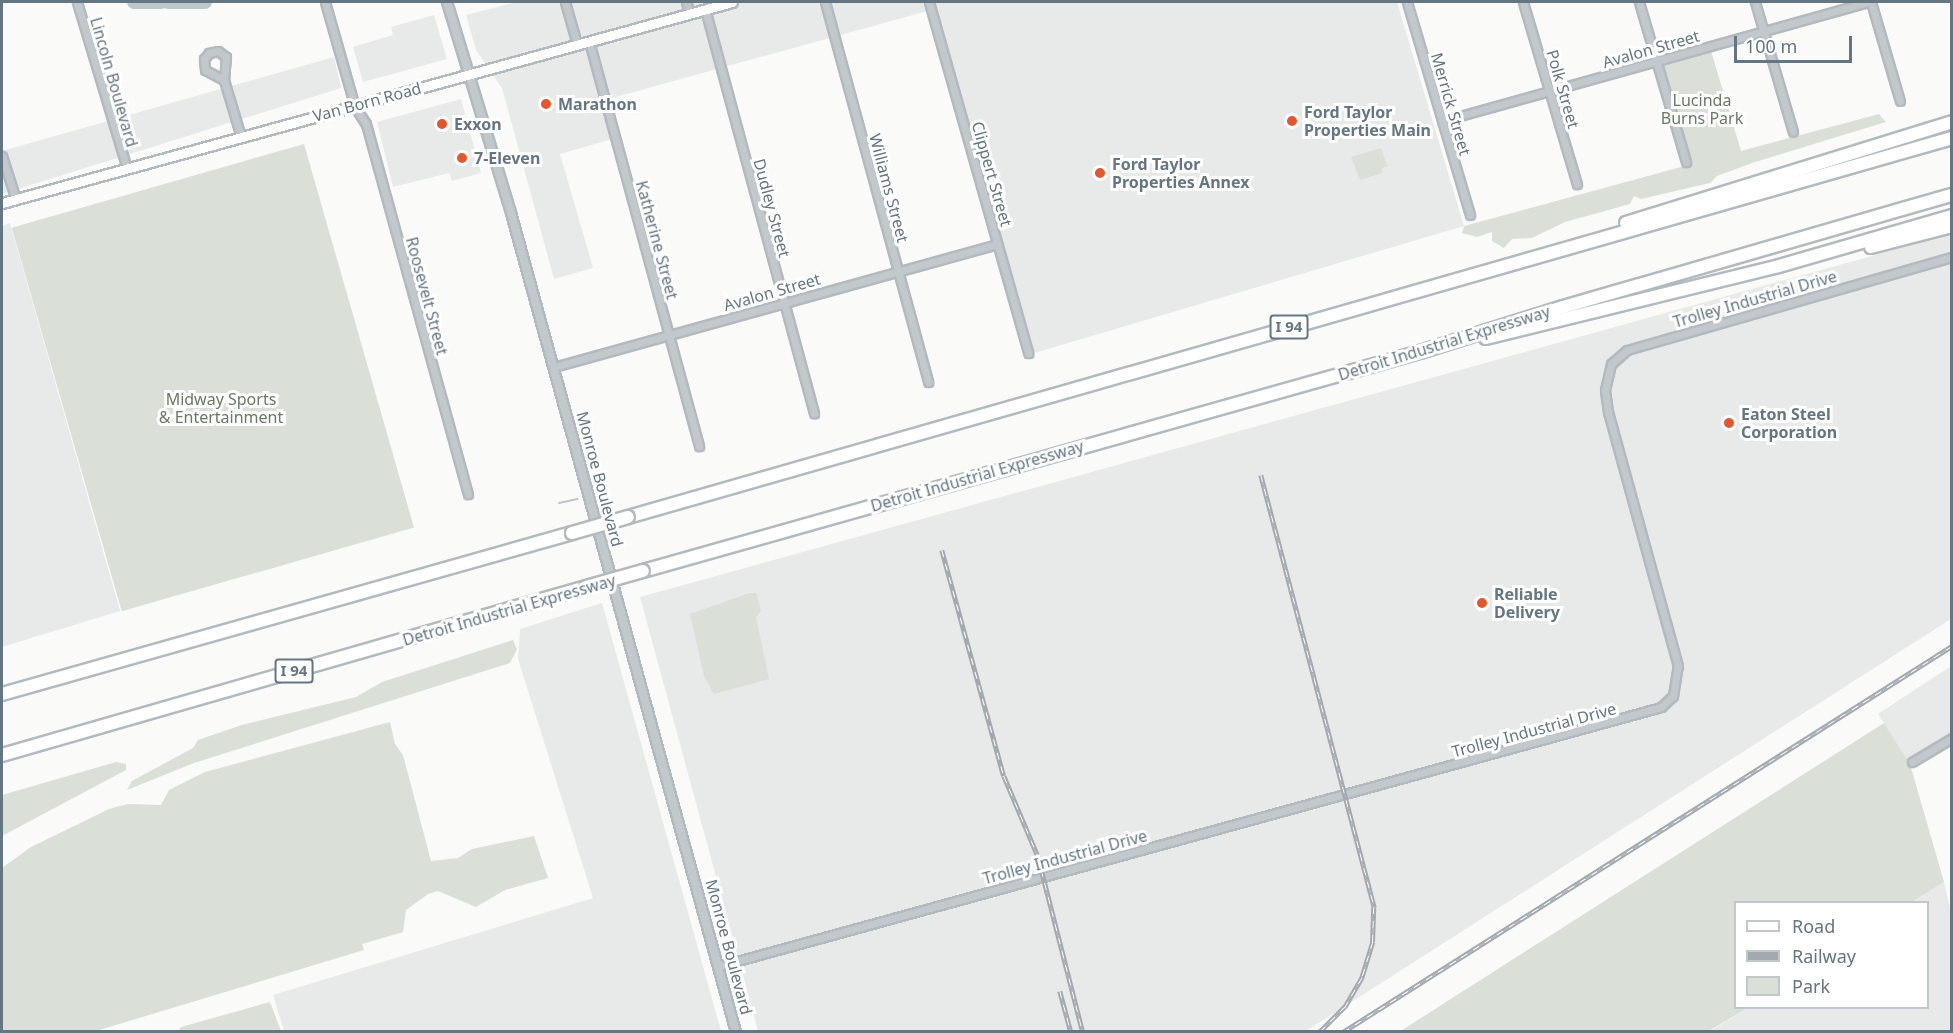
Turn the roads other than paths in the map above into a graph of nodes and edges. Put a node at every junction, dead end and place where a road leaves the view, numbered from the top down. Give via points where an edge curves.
1 (77, 2) edge
2 (325, 2) edge
3 (447, 2) edge
4 (565, 2) edge
5 (686, 2) edge
6 (732, 2) edge
7 (825, 2) edge
8 (929, 2) edge
9 (1407, 2) edge
10 (1523, 2) edge
11 (1639, 2) edge
12 (1755, 2) edge
13 (1867, 2) edge
14 (1871, 2) edge
15 (705, 9) junction
16 (690, 13) junction
17 (1763, 31) junction
18 (589, 41) junction
19 (577, 44) junction
20 (1656, 61) junction
21 (470, 74) junction
22 (224, 80) dead end
23 (1550, 91) junction
24 (1900, 101) dead end
25 (355, 107) junction
26 (1442, 121) junction
27 (1952, 122) edge
28 (1793, 132) dead end
29 (241, 137) junction
30 (1952, 138) edge
31 (2, 156) edge
32 (1686, 162) dead end
33 (127, 169) junction
34 (1577, 184) dead end
35 (1952, 195) edge
36 (16, 200) junction
37 (2, 203) edge
38 (1470, 215) dead end
39 (1952, 216) edge
40 (1952, 226) edge
41 (997, 244) junction
42 (1563, 249) junction
43 (1952, 258) edge
44 (1779, 266) junction
45 (898, 271) junction
46 (784, 303) junction
47 (669, 335) junction
48 (1420, 352) junction
49 (1028, 353) dead end
50 (554, 367) junction
51 (928, 382) dead end
52 (814, 414) dead end
53 (699, 446) dead end
54 (468, 494) dead end
55 (2, 694) edge
56 (1952, 738) edge
57 (2, 755) edge
58 (1912, 762) dead end
59 (719, 966) junction
60 (736, 1032) edge

1 - 33 street, Lincoln Boulevard
2 - 25 street, Roosevelt Street
3 - 21 street, Monroe Boulevard
4 - 19 street
5 - 16 street
6 - 15 main road, Van Born Road
7 - 45 street, Williams Street
8 - 41 street, Clippert Street
9 - 26 street, Merrick Street
10 - 23 street, Polk Street
11 - 20 street
12 - 17 street
13 - 17 street, Avalon Street
14 - 24 street
15 - 16 main road, Van Born Road
15 - 46 street, Dudley Street
16 - 18 main road, Van Born Road
17 - 20 street, Avalon Street
17 - 28 street
18 - 19 main road, Van Born Road
18 - 47 street, Katherine Street
19 - 21 main road, Van Born Road
20 - 23 street, Avalon Street
20 - 32 street
21 - 25 main road, Van Born Road
21 - 50 street, Monroe Boulevard
22 - 29 street
23 - 26 street, Avalon Street
23 - 34 street, Polk Street
25 - 29 main road, Van Born Road
25 - 54 street, Roosevelt Street via 366,124
26 - 38 street, Merrick Street
27 - 42 highway via 1652,213
29 - 33 main road, Van Born Road
30 - 42 highway, I 94
31 - 36 street
33 - 36 main road, Van Born Road
35 - 48 highway, Detroit Industrial Expressway / I 94
36 - 37 main road, Van Born Road
39 - 44 highway
40 - 44 highway
41 - 45 street, Avalon Street
41 - 49 street, Clippert Street
42 - 55 highway, I 94, bridge
43 - 59 street, Trolley Industrial Drive via 1627,350 1611,364 1605,390 1608,412 1678,666 1674,696 1661,707
44 - 48 highway
45 - 46 street, Avalon Street
45 - 51 street, Williams Street
46 - 47 street, Avalon Street
46 - 52 street, Dudley Street
47 - 50 street, Avalon Street
47 - 53 street, Katherine Street
48 - 57 highway, Detroit Industrial Expressway / I 94, bridge
50 - 59 street, Monroe Boulevard
56 - 58 street
59 - 60 street, Monroe Boulevard

